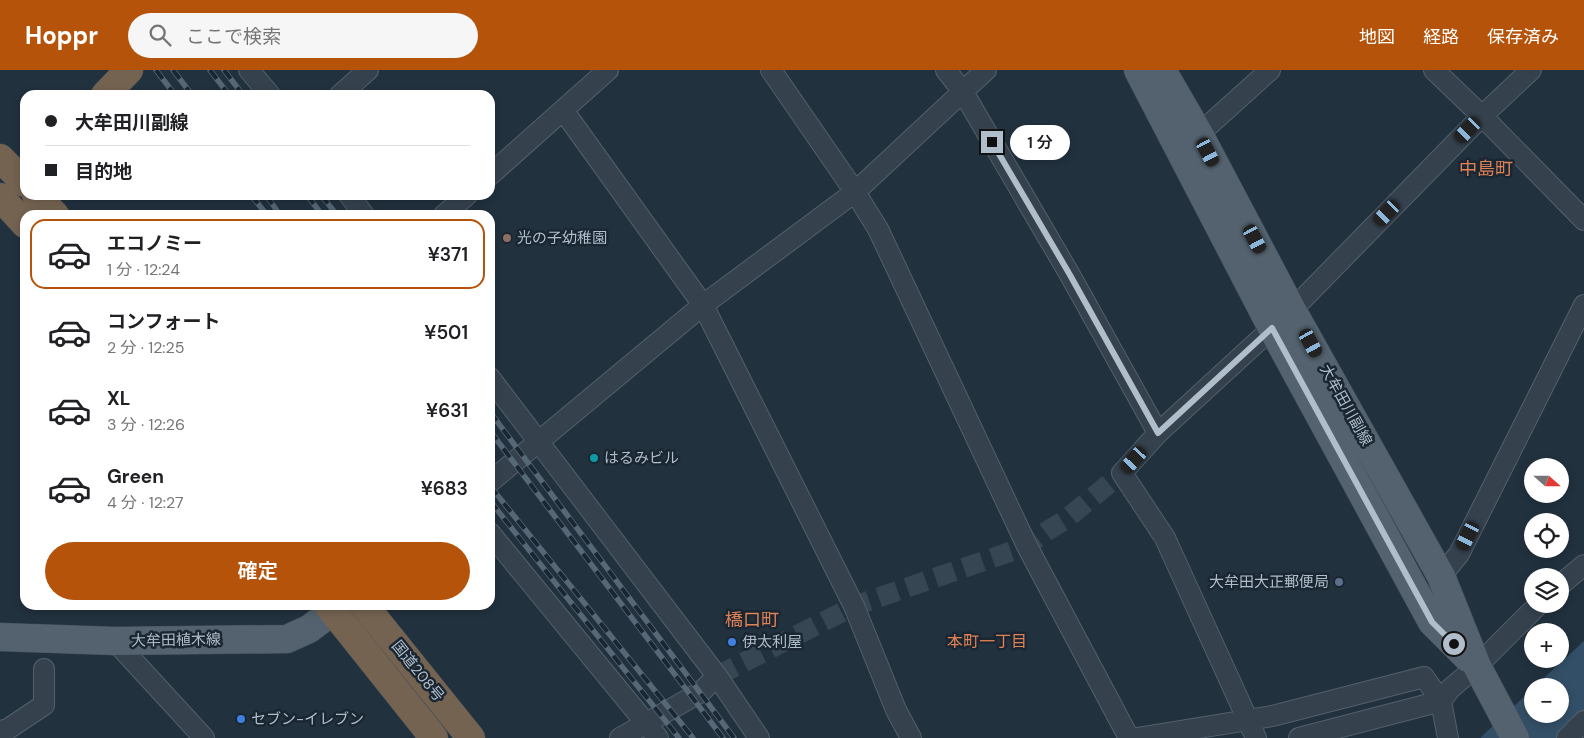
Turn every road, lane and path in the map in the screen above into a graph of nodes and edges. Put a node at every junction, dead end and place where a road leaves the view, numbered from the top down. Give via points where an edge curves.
1 (129, 70) edge
2 (249, 70) edge
3 (368, 70) edge
4 (608, 70) edge
5 (770, 70) edge
6 (946, 70) edge
7 (986, 70) edge
8 (1138, 70) edge
9 (1162, 70) edge
10 (1270, 70) edge
11 (1434, 70) edge
12 (1531, 70) edge
13 (110, 90) edge
14 (266, 90) edge
15 (346, 90) edge
16 (963, 92) junction
17 (563, 110) junction
18 (1482, 116) junction
19 (1199, 134) junction
20 (0, 158) edge
21 (495, 171) edge
22 (20, 177) edge
23 (20, 188) edge
24 (856, 192) junction
25 (2, 199) edge
26 (41, 200) edge
27 (461, 200) edge
28 (50, 210) edge
29 (450, 210) edge
30 (20, 219) edge
31 (1584, 220) edge
32 (703, 305) junction
33 (1584, 305) edge
34 (1292, 310) junction
35 (1272, 328) junction
36 (495, 385) edge
37 (1158, 433) junction
38 (539, 442) junction
39 (495, 478) edge
40 (495, 539) edge
41 (1584, 564) edge
42 (1441, 576) junction
43 (1569, 577) edge
44 (331, 610) edge
45 (336, 610) edge
46 (368, 610) edge
47 (1530, 613) edge
48 (0, 637) edge
49 (115, 641) junction
50 (1477, 666) junction
51 (44, 669) dead end
52 (717, 676) junction
53 (1441, 701) junction
54 (1584, 721) edge
55 (1252, 729) edge
56 (0, 731) edge
57 (652, 731) edge
58 (204, 738) edge
59 (434, 738) edge
60 (471, 738) edge
61 (620, 738) edge
62 (759, 738) edge
63 (911, 738) edge
64 (1129, 738) edge
65 (1136, 738) edge
66 (1299, 738) edge
67 (1448, 738) edge
68 (1515, 738) edge
69 (1567, 738) edge

1 - 13 highway
2 - 14 street
3 - 15 street
4 - 17 street
5 - 24 street
6 - 16 street
7 - 16 street
8 - 35 main road, 大牟田川副線
9 - 19 main road, 大牟田川副線
10 - 19 street
11 - 18 street
12 - 18 street
16 - 24 street
16 - 37 street
17 - 21 street
17 - 32 street
18 - 31 street
18 - 34 street
19 - 34 main road, 大牟田川副線
20 - 22 highway
23 - 25 highway
24 - 32 street
24 - 64 street via 878,229 1027,546
25 - 30 highway
26 - 28 highway
27 - 29 street
32 - 38 street
32 - 63 street via 854,606 896,710
33 - 42 street via 1459,554
34 - 35 street
34 - 42 main road, 大牟田川副線
35 - 37 street
35 - 50 main road, 大牟田川副線 via 1432,622
36 - 38 street
37 - 55 street via 1122,473 1165,538
38 - 39 street
38 - 52 street
40 - 57 street
41 - 43 street
42 - 50 main road, 大牟田川副線
44 - 49 main road, 大牟田植木線 via 309,629 287,639
45 - 59 highway, 国道208号
46 - 60 highway, 国道208号
47 - 50 street
48 - 49 main road, 大牟田植木線
49 - 58 street
50 - 53 street
50 - 68 main road, 大牟田川副線
51 - 56 street via 44,705
52 - 57 street
52 - 62 street
53 - 55 street via 1424,677
53 - 66 street
53 - 67 street
54 - 69 street
55 - 65 street
57 - 61 street

